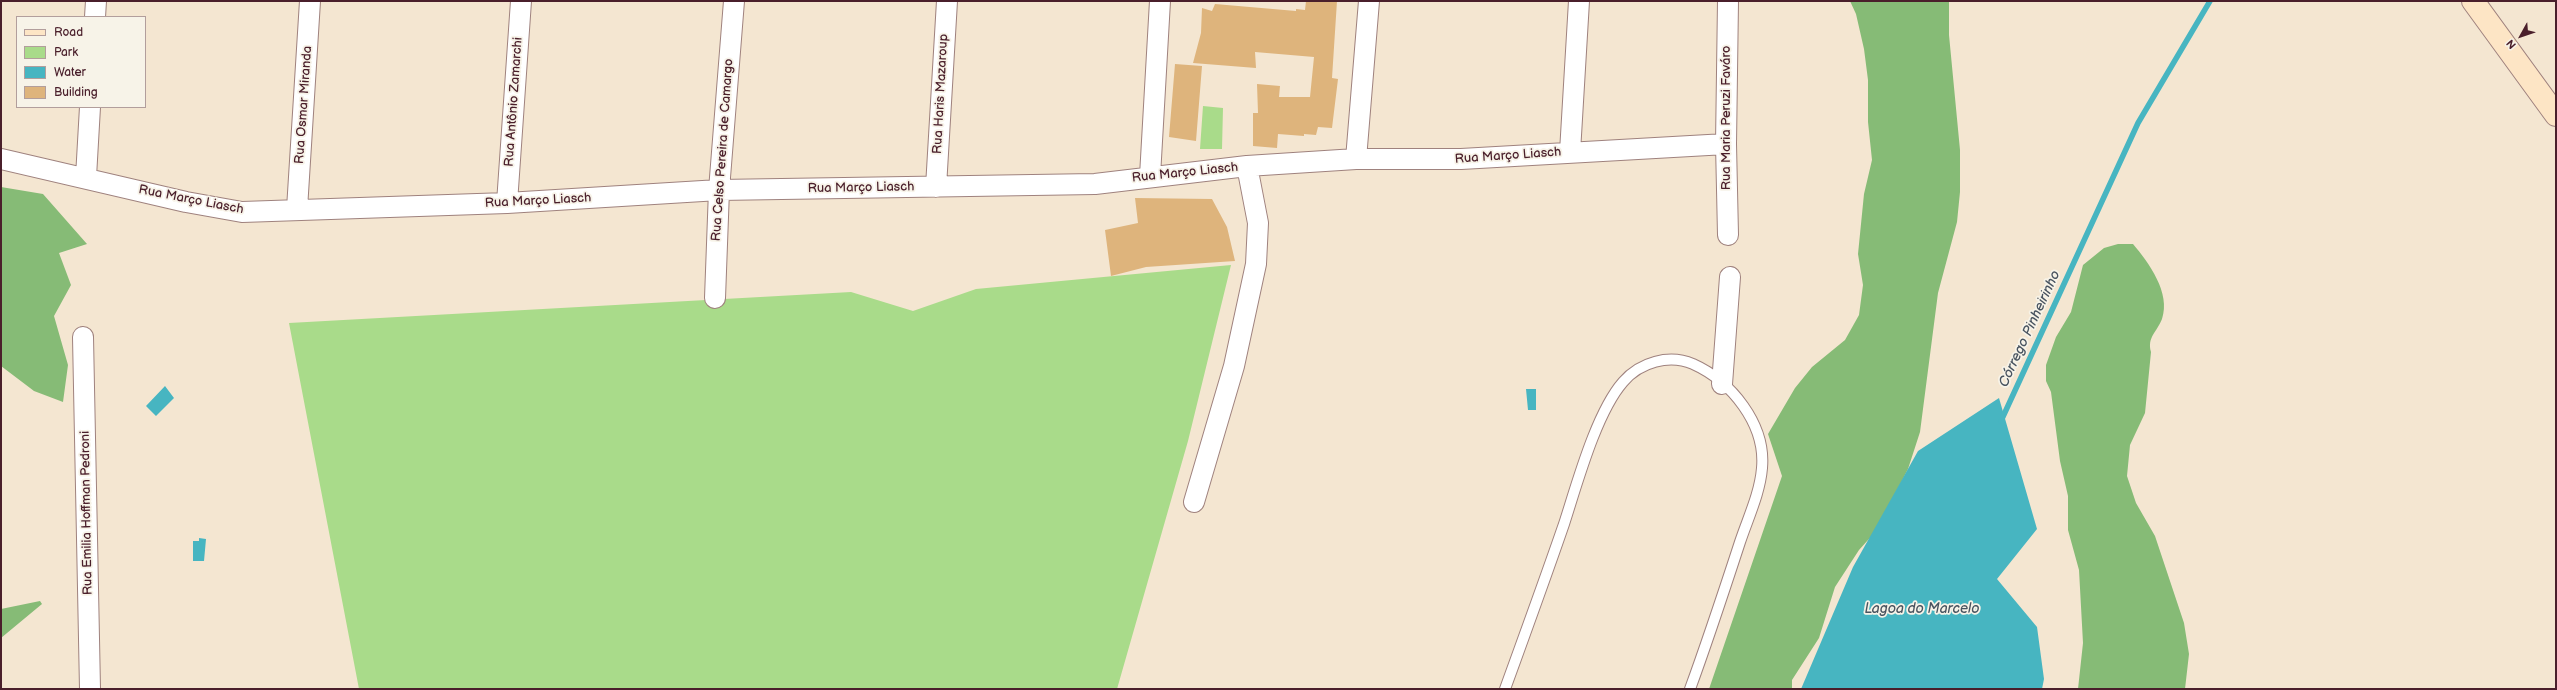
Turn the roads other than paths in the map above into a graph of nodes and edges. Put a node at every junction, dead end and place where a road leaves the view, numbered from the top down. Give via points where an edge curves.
1 (96, 1) edge
2 (310, 1) edge
3 (521, 1) edge
4 (734, 1) edge
5 (946, 1) edge
6 (1160, 1) edge
7 (1369, 1) edge
8 (1579, 1) edge
9 (1728, 1) edge
10 (2473, 1) edge
11 (95, 16) edge
12 (90, 108) edge
13 (2556, 115) edge
14 (1726, 144) junction
15 (1570, 152) junction
16 (1, 159) edge
17 (1356, 159) junction
18 (1247, 166) junction
19 (1150, 176) junction
20 (86, 177) junction
21 (936, 187) junction
22 (719, 190) junction
23 (507, 203) junction
24 (297, 209) junction
25 (1728, 235) dead end
26 (1730, 277) dead end
27 (715, 298) dead end
28 (83, 337) dead end
29 (1722, 384) junction
30 (1194, 502) dead end
31 (90, 689) edge
32 (1506, 689) edge
33 (1690, 689) edge

1 - 11 street
2 - 24 street, Rua Osmar Miranda
3 - 23 street, Rua Antônio Zamarchi
4 - 22 street, Rua Celso Pereira de Camargo
5 - 21 street, Rua Haris Mazaroup
6 - 19 street
7 - 17 street
8 - 15 street
9 - 14 street, Rua Maria Peruzi Faváro
10 - 13 street
12 - 20 street
14 - 15 street, Rua Março Liasch
14 - 25 street, Rua Maria Peruzi Faváro
15 - 17 street, Rua Março Liasch via 1461,160
16 - 20 street, Rua Março Liasch
17 - 18 street, Rua Março Liasch
18 - 19 street, Rua Março Liasch
18 - 30 street via 1258,223 1256,264 1234,366
19 - 21 street, Rua Março Liasch via 1095,184
20 - 24 street, Rua Março Liasch via 186,202 242,212
21 - 22 street, Rua Março Liasch
22 - 23 street, Rua Março Liasch
22 - 27 street, Rua Celso Pereira de Camargo
23 - 24 street, Rua Março Liasch
26 - 29 street
28 - 31 street, Rua Emilia Hoffman Pedroni
29 - 32 lane via 1707,370 1689,363 1667,360 1641,366 1624,380 1615,392 1599,424 1572,497
29 - 33 lane via 1740,399 1752,423 1758,436 1762,466 1753,502

